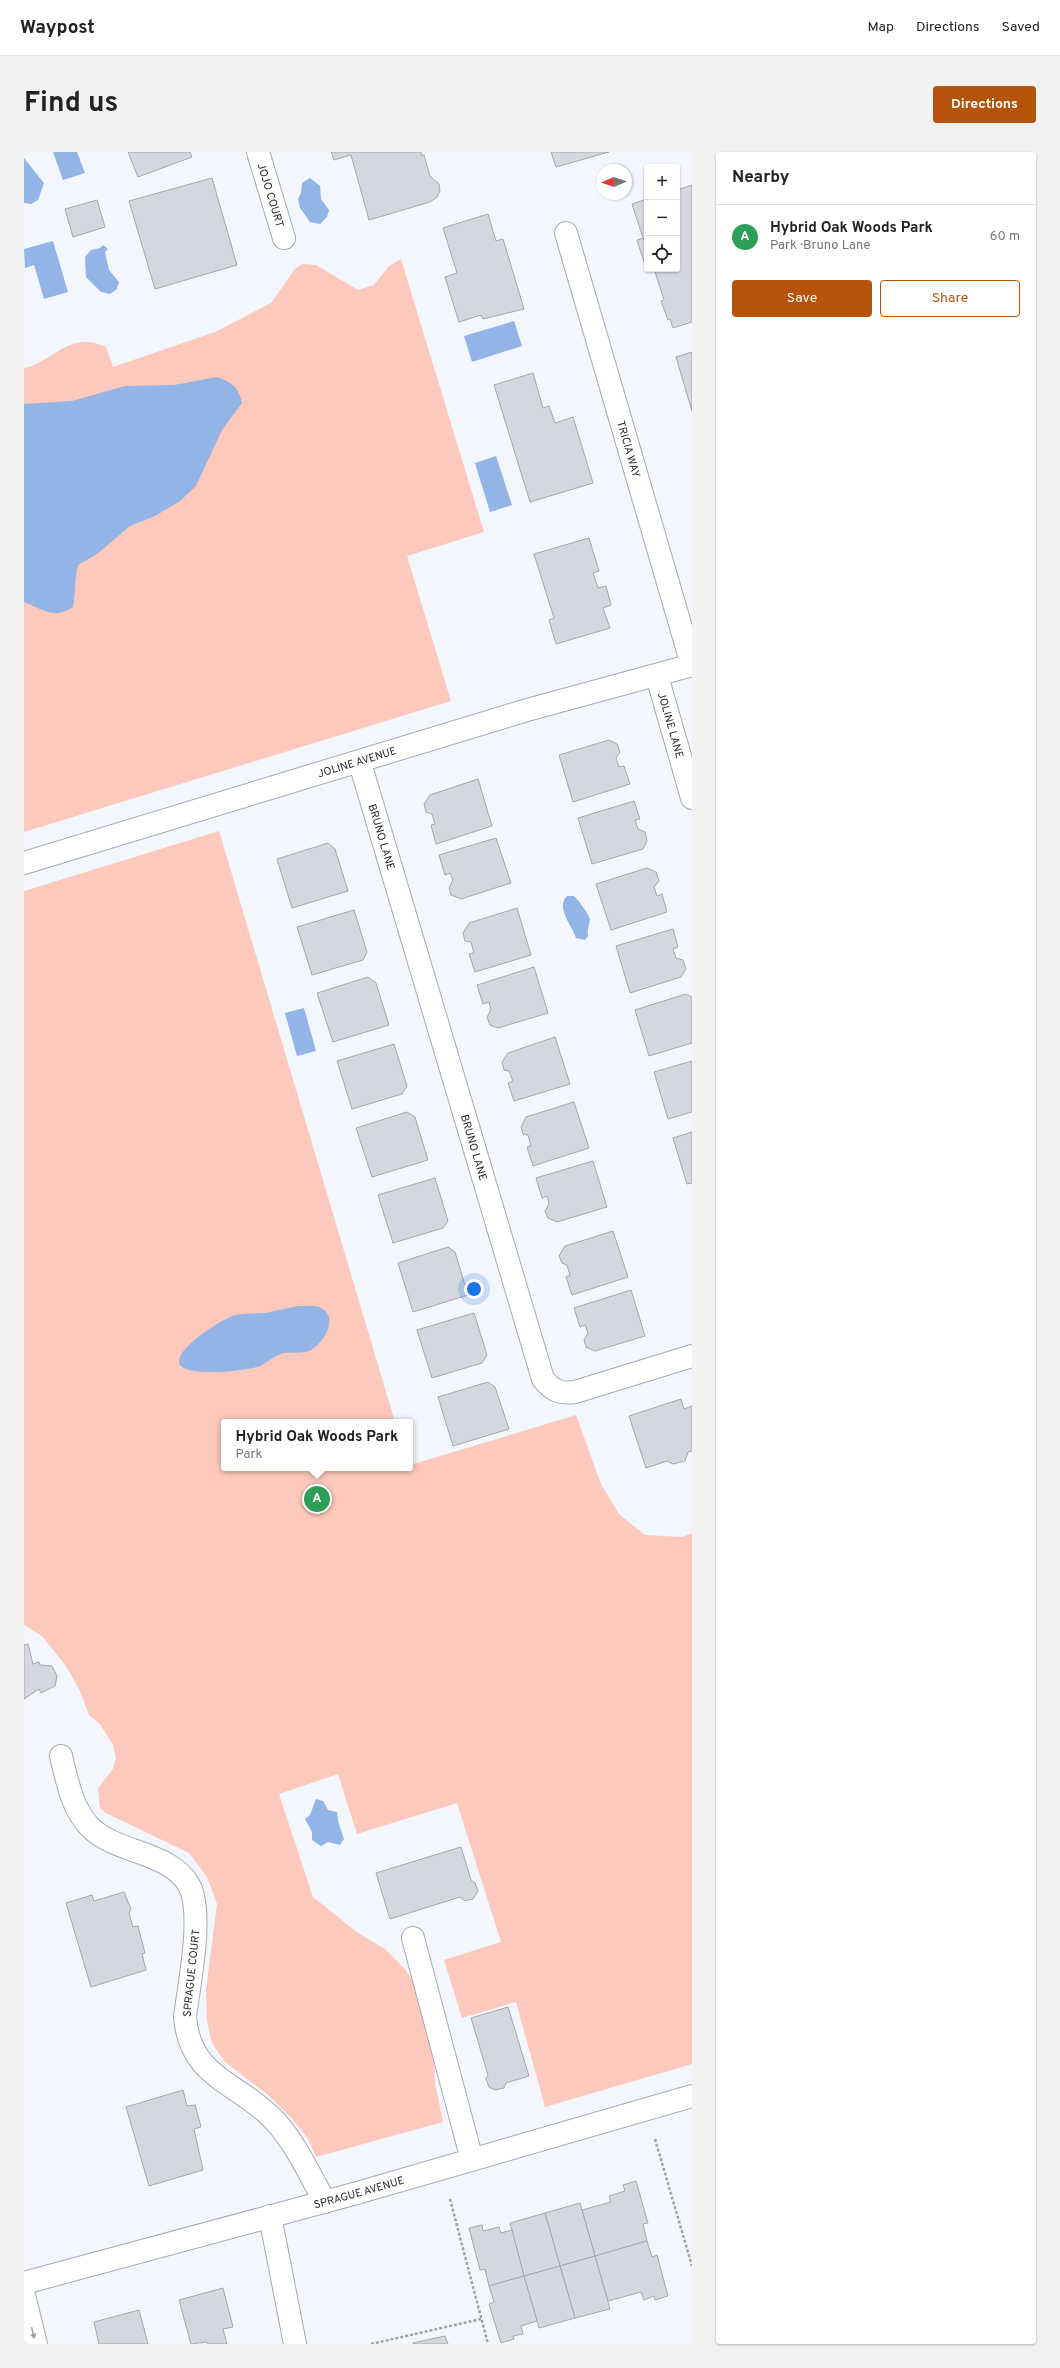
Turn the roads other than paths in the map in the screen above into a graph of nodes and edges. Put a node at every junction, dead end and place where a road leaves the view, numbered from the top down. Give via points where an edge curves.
1 (258, 152) edge
2 (566, 233) dead end
3 (284, 238) dead end
4 (692, 665) edge
5 (657, 676) junction
6 (360, 762) junction
7 (692, 798) edge
8 (24, 863) edge
9 (692, 1356) edge
10 (61, 1756) dead end
11 (413, 1938) dead end
12 (692, 2096) edge
13 (472, 2160) junction
14 (325, 2202) junction
15 (270, 2216) junction
16 (24, 2283) edge
17 (24, 2295) edge
18 (36, 2344) edge
19 (295, 2344) edge

1 - 3 street, JOJO COURT
2 - 4 street, TRICIA WAY
4 - 5 street, JOLINE AVENUE
5 - 6 street, JOLINE AVENUE via 527,710
5 - 7 street, JOLINE LANE
6 - 8 street, JOLINE AVENUE
6 - 9 street, BRUNO LANE via 544,1379 552,1390 562,1394 575,1392
10 - 14 street, SPRAGUE COURT via 70,1793 89,1827 109,1840 167,1865 181,1874 189,1886 196,1927 185,2017 191,2047 205,2068 275,2121 299,2155
11 - 13 street
12 - 13 street, SPRAGUE AVENUE
13 - 14 street, SPRAGUE AVENUE
14 - 15 street, SPRAGUE AVENUE
15 - 16 street, SPRAGUE AVENUE
15 - 19 street
17 -> 18 street

